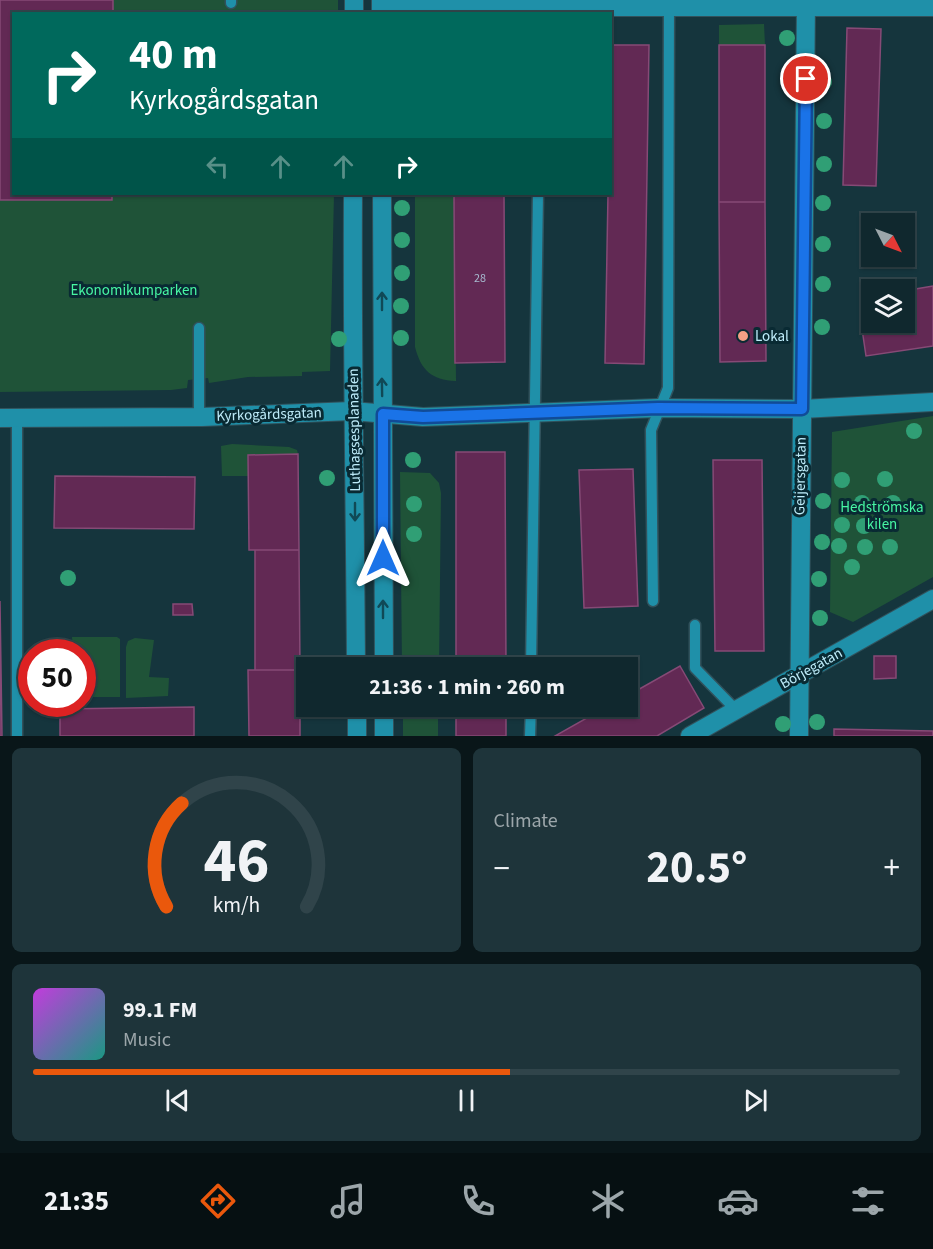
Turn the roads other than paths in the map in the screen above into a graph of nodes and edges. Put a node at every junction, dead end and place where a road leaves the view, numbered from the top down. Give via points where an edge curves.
1 (515, 4) edge
2 (669, 4) edge
3 (806, 4) edge
4 (381, 7) edge
5 (933, 8) edge
6 (541, 11) edge
7 (353, 195) edge
8 (382, 195) edge
9 (538, 195) edge
10 (200, 328) dead end
11 (933, 402) edge
12 (658, 408) junction
13 (802, 409) junction
14 (352, 411) junction
15 (535, 413) junction
16 (383, 414) junction
17 (199, 417) junction
18 (9, 418) edge
19 (933, 599) edge
20 (653, 601) dead end
21 (695, 626) dead end
22 (356, 657) edge
23 (384, 657) edge
24 (531, 657) edge
25 (798, 676) junction
26 (735, 710) junction
27 (357, 717) edge
28 (384, 717) edge
29 (531, 717) edge
30 (17, 736) edge
31 (357, 736) edge
32 (384, 736) edge
33 (530, 736) edge
34 (690, 736) edge
35 (799, 736) edge

1 - 4 street
1 - 6 street
2 - 3 street
2 - 6 street
2 - 12 lane via 668,388
3 - 5 street
3 - 13 street, Geijersgatan
7 - 14 street, Luthagsesplanaden
16 -> 8 street, Luthagsesplanaden
9 - 15 lane
10 - 17 lane
11 - 13 street, Kyrkogårdsgatan
12 - 13 street, Kyrkogårdsgatan
12 - 15 street, Kyrkogårdsgatan
12 - 20 lane via 651,430
13 - 25 street, Geijersgatan
14 - 16 street, Kyrkogårdsgatan
14 - 17 street, Kyrkogårdsgatan
14 -> 22 street, Luthagsesplanaden
15 - 16 street, Kyrkogårdsgatan via 423,417
15 - 24 lane
23 -> 16 street, Luthagsesplanaden
17 - 18 street, Kyrkogårdsgatan
18 - 30 lane
19 - 25 street, Börjegatan
21 - 26 lane via 695,668
25 - 26 street, Börjegatan
25 - 35 street, Geijersgatan
26 - 34 street, Börjegatan
27 - 31 street
28 - 32 street
29 - 33 lane

